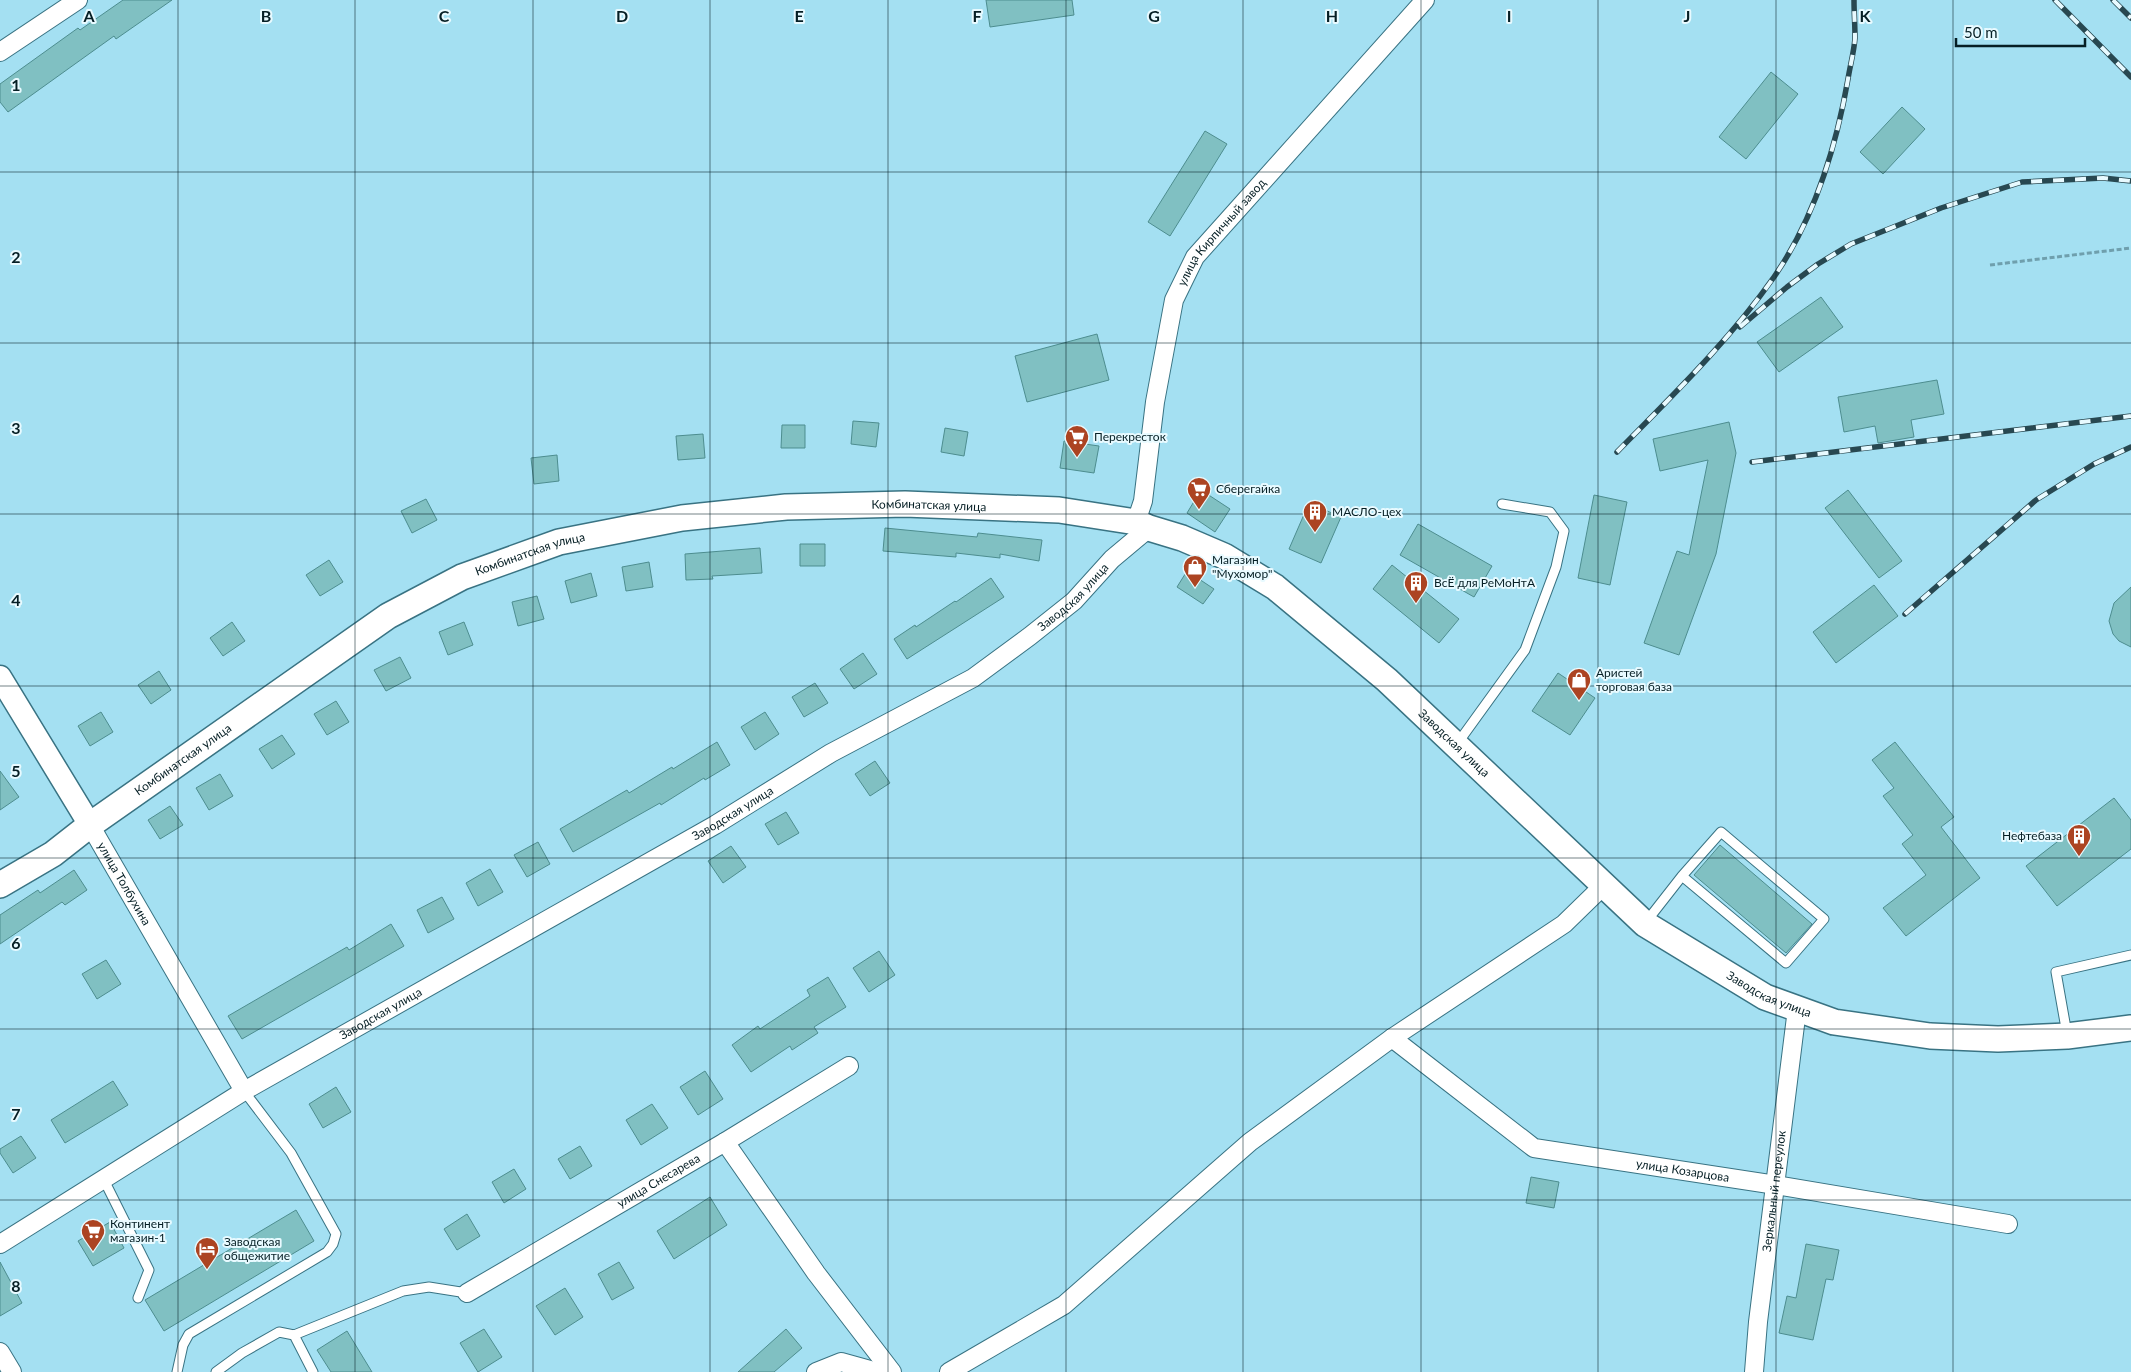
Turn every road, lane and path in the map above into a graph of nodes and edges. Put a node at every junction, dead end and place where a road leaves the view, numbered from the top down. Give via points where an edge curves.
1 (78, 0) edge
2 (1425, 0) edge
3 (0, 52) edge
4 (2131, 248) edge
5 (1990, 266) dead end
6 (1502, 504) dead end
7 (1142, 525) junction
8 (0, 677) edge
9 (1457, 744) junction
10 (90, 825) junction
11 (1682, 876) junction
12 (0, 885) edge
13 (1603, 886) junction
14 (1644, 924) junction
15 (2131, 955) edge
16 (1797, 1009) junction
17 (2131, 1028) edge
18 (2068, 1036) junction
19 (1392, 1038) junction
20 (850, 1066) dead end
21 (244, 1091) junction
22 (725, 1142) junction
23 (104, 1180) junction
24 (1776, 1185) junction
25 (2008, 1224) dead end
26 (0, 1244) edge
27 (467, 1293) joint
28 (138, 1298) dead end
29 (294, 1335) junction
30 (0, 1352) edge
31 (12, 1372) edge
32 (177, 1372) edge
33 (216, 1372) edge
34 (313, 1372) edge
35 (816, 1372) edge
36 (877, 1372) edge
37 (892, 1372) edge
38 (948, 1372) edge
39 (1754, 1372) edge

1 - 3 street
2 - 7 street, улица Кирпичный завод via 1195,256 1174,300 1155,402
4 - 5 path
6 - 9 lane via 1550,512 1564,531 1556,567 1525,650
7 - 9 main road, Заводская улица via 1224,556 1275,587 1387,680
7 - 10 main road, Комбинатская улица via 1059,510 905,504 786,507 682,518 560,542 462,577 388,616
7 - 21 street, Заводская улица via 1074,600 973,678 831,753 715,825
8 - 10 street, улица Толбухина
9 - 13 main road, Заводская улица
10 - 12 main road, Комбинатская улица via 53,854
10 - 21 street, улица Толбухина
11 - 11 lane via 1721,832 1824,919 1786,963
11 - 14 lane
13 - 14 main road, Заводская улица
13 - 19 street via 1564,924
14 - 16 main road, Заводская улица via 1764,997
15 - 18 lane via 2056,972
16 - 18 main road, Заводская улица via 1834,1022 1930,1036 1998,1039
16 - 24 street, Зеркальный переулок
17 - 18 main road, Заводская улица
19 - 24 street, улица Козарцова via 1534,1148
19 - 38 street via 1250,1142 1064,1305
20 - 22 street, улица Снесарева
21 - 23 street, Заводская улица
21 - 32 lane via 291,1153 336,1234 334,1244 327,1252 189,1334
22 - 27 street, улица Снесарева
22 - 37 street via 816,1273
23 - 26 street, Заводская улица
23 - 28 lane via 150,1270
24 - 25 street, улица Козарцова
24 - 39 street, Зеркальный переулок
27 - 29 lane via 429,1287 403,1291
29 - 33 lane via 279,1332
29 - 34 lane
30 - 31 street
35 - 36 street via 841,1362

